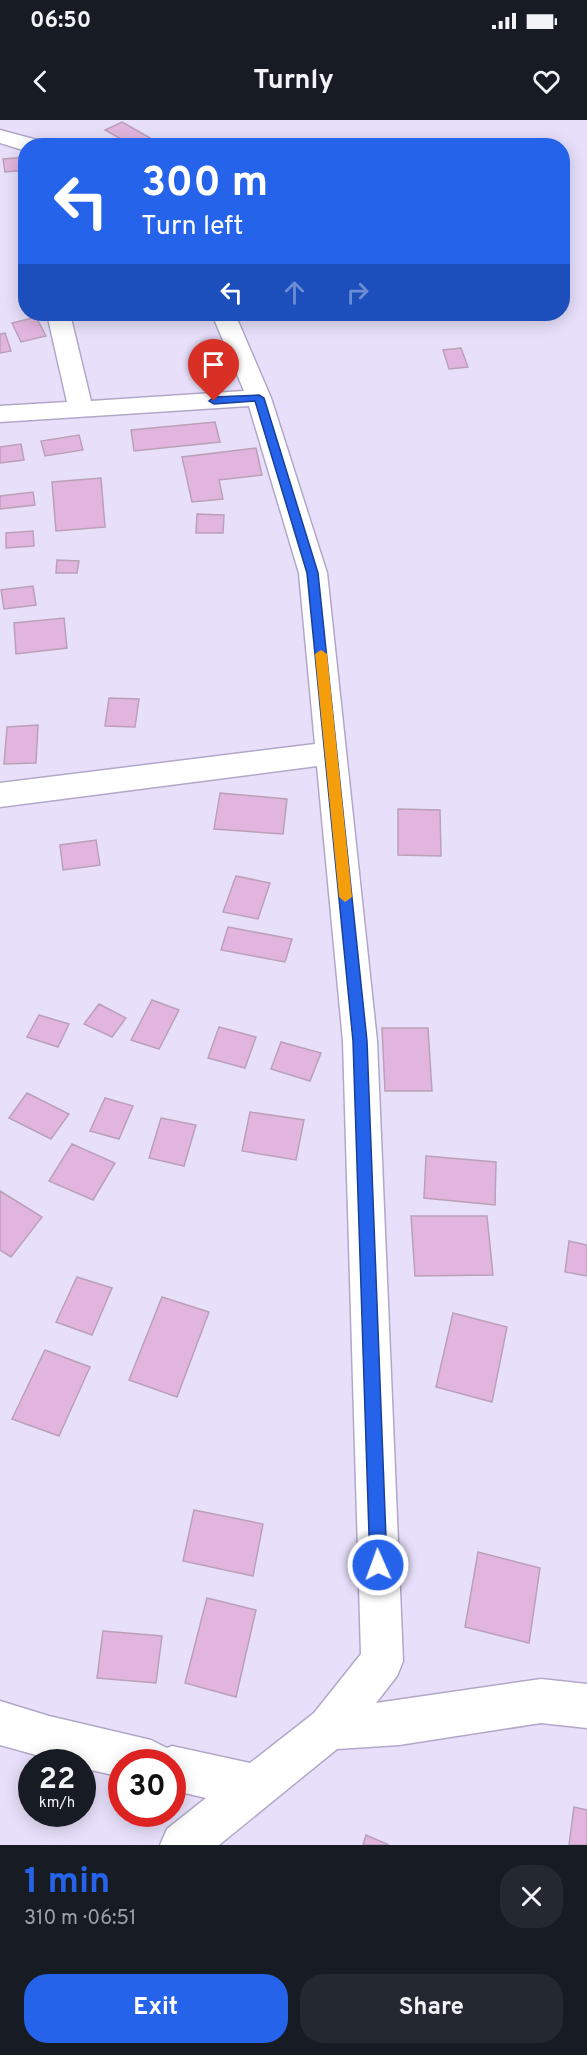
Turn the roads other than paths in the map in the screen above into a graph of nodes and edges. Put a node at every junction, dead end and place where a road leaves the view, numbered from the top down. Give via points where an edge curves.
1 (0, 136) edge
2 (18, 141) edge
3 (60, 321) edge
4 (227, 321) edge
5 (259, 398) junction
6 (81, 409) junction
7 (0, 414) edge
8 (331, 753) junction
9 (0, 795) edge
10 (587, 1706) edge
11 (0, 1723) edge
12 (330, 1728) junction
13 (108, 1752) edge
14 (186, 1771) edge
15 (256, 1787) junction
16 (183, 1845) edge

1 - 2 street
3 - 6 street
4 - 5 street
5 - 6 street
5 - 8 street via 313,573
6 - 7 street
8 - 9 street
8 - 12 street via 360,1041 382,1661
10 - 12 street via 541,1701 399,1723
11 - 13 street
12 - 15 street
14 - 15 street
15 - 16 street

